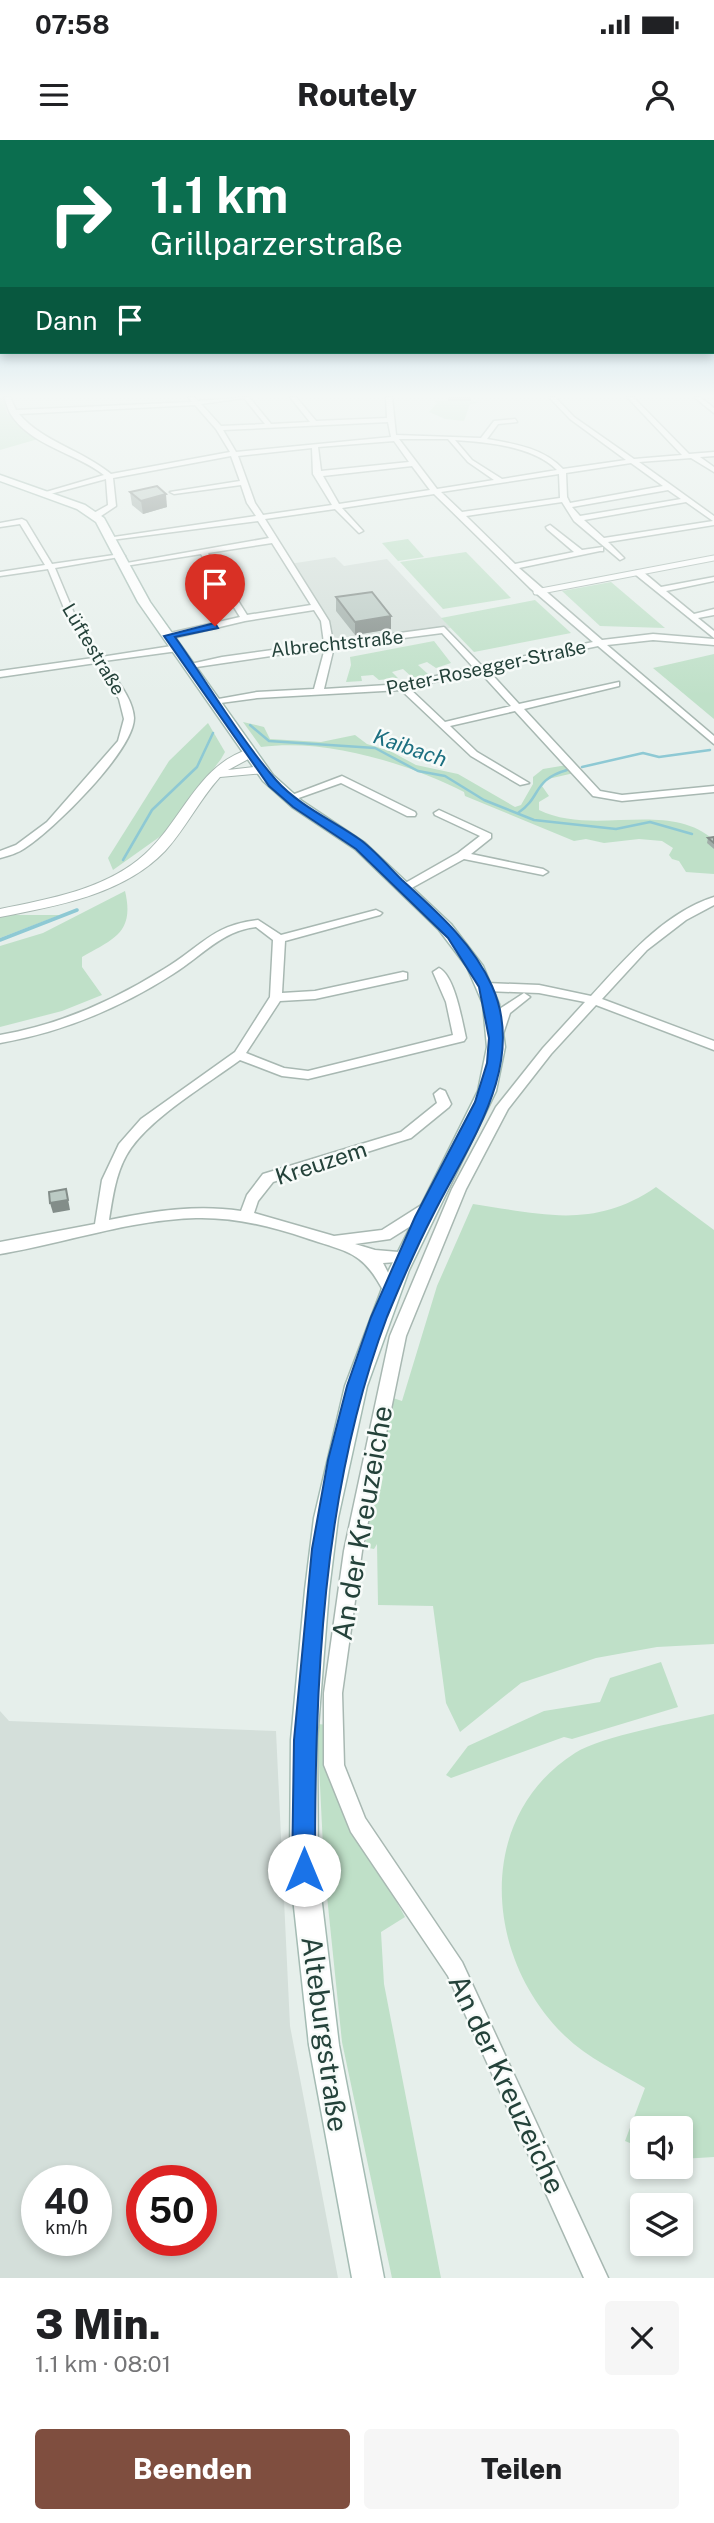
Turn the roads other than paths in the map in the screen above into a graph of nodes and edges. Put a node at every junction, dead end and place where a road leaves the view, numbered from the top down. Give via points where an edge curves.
1 (50, 497) edge
2 (111, 497) edge
3 (249, 497) edge
4 (331, 497) edge
5 (398, 497) edge
6 (442, 497) edge
7 (564, 497) edge
8 (606, 497) edge
9 (682, 497) edge
10 (686, 500) junction
11 (565, 503) junction
12 (336, 506) junction
13 (460, 515) junction
14 (95, 516) junction
15 (260, 518) junction
16 (577, 519) junction
17 (714, 521) edge
18 (0, 525) edge
19 (550, 527) dead end
20 (359, 531) dead end
21 (111, 538) junction
22 (274, 540) junction
23 (601, 545) junction
24 (203, 551) junction
25 (580, 553) junction
26 (620, 558) dead end
27 (714, 558) edge
28 (123, 560) junction
29 (515, 566) junction
30 (51, 568) junction
31 (639, 573) dead end
32 (0, 574) edge
33 (714, 579) edge
34 (659, 590) junction
35 (538, 592) junction
36 (317, 607) junction
37 (714, 612) edge
38 (691, 617) junction
39 (245, 618) junction
40 (714, 635) edge
41 (169, 636) junction
42 (714, 641) edge
43 (599, 644) junction
44 (330, 646) junction
45 (178, 648) junction
46 (100, 661) junction
47 (190, 665) junction
48 (480, 667) junction
49 (0, 674) edge
50 (616, 684) dead end
51 (403, 687) junction
52 (318, 692) junction
53 (216, 702) junction
54 (519, 707) junction
55 (443, 726) junction
56 (714, 741) edge
57 (255, 760) junction
58 (524, 783) dead end
59 (714, 789) edge
60 (203, 791) junction
61 (289, 798) junction
62 (439, 813) dead end
63 (411, 814) dead end
64 (0, 855) edge
65 (462, 855) junction
66 (543, 872) dead end
67 (404, 888) junction
68 (714, 900) edge
69 (0, 912) edge
70 (376, 913) dead end
71 (279, 939) junction
72 (439, 972) dead end
73 (403, 976) dead end
74 (487, 990) junction
75 (276, 997) junction
76 (524, 997) junction
77 (585, 998) junction
78 (496, 1038) junction
79 (0, 1039) edge
80 (714, 1046) edge
81 (239, 1055) junction
82 (440, 1094) dead end
83 (428, 1208) junction
84 (246, 1216) junction
85 (101, 1228) junction
86 (331, 1241) junction
87 (0, 1248) edge
88 (364, 1255) junction
89 (404, 1257) junction
90 (390, 1290) junction
91 (368, 2278) edge
92 (596, 2278) edge

1 - 14 main road
2 - 14 street via 111,508
3 - 15 street
4 - 12 street
5 - 12 street
6 - 13 street
7 - 11 street
8 - 11 street
9 - 10 street
10 - 16 street
10 - 17 street
11 - 13 street
11 - 16 street
12 - 15 street
12 - 20 street
13 - 29 street
14 - 21 main road, Alteburgstraße
15 - 21 street
15 - 22 street
16 - 23 street
17 - 23 street
18 - 30 street, Lüftestraße via 22,521
19 - 25 street
21 - 28 main road, Alteburgstraße
22 - 24 street
22 - 36 street
23 - 25 street
23 - 26 street
24 - 28 street
24 - 39 street
25 - 29 street
27 - 35 street
28 - 30 street
28 - 41 main road, Alteburgstraße
29 - 35 street
30 - 32 street
30 - 46 street, Lüftestraße via 72,618
31 - 34 street
33 - 34 street
34 - 38 street
35 - 43 street
36 - 39 street
36 - 44 street via 328,627
37 - 38 street
38 - 40 street
39 - 41 street
41 - 45 main road, Alteburgstraße
42 - 43 street, Peter-Rosegger-Straße via 638,637
43 - 48 street, Peter-Rosegger-Straße
43 - 56 street
44 - 47 street, Albrechtstraße via 254,652
44 - 48 street, Albrechtstraße via 444,630
44 - 52 street
45 - 46 street
45 - 47 main road, Alteburgstraße
46 - 49 street
46 - 64 street, Lüftestraße via 129,710 123,741 51,824 20,847
47 - 53 main road, Alteburgstraße
48 - 51 street, Peter-Rosegger-Straße
48 - 54 street
50 - 54 street
51 - 52 street, Peter-Rosegger-Straße
51 - 55 street
52 - 53 street, Peter-Rosegger-Straße
53 - 57 main road, Alteburgstraße
54 - 55 street
54 - 59 street via 601,796
55 - 58 street via 483,761
57 - 60 street via 224,774
57 - 60 street via 228,761
57 - 61 main road, Alteburgstraße
60 - 69 street via 163,846 126,872 62,899
61 - 63 street via 342,779
61 - 67 main road, Alteburgstraße via 351,839
62 - 65 street via 487,836
65 - 66 street
65 - 67 street
67 - 74 main road, Alteburgstraße via 453,936
68 - 77 street, An der Kreuzeiche via 643,947
70 - 71 street
71 - 75 street
71 - 79 street via 258,923 221,930 173,969 121,999 80,1019
72 - 81 street via 460,1038 308,1075 282,1072
73 - 75 street via 315,995
74 - 76 street
74 - 77 street via 539,989
74 - 78 main road, Alteburgstraße
75 - 81 street
76 - 77 street
76 - 78 street via 505,1011
77 - 80 street
77 - 92 street, An der Kreuzeiche via 488,1132 458,1189 398,1336 353,1552 333,1693 334,1765 358,1825 455,1969
78 - 83 main road, Alteburgstraße via 483,1102
81 - 85 street via 146,1122 124,1147 109,1180
82 - 84 street, Kreuzem via 444,1104 415,1129 268,1178
83 - 86 street via 384,1235
83 - 89 main road, Alteburgstraße
84 - 85 street via 180,1214
84 - 86 street
85 - 87 street
86 - 88 street
88 - 89 street
88 - 90 street via 380,1269
89 - 90 main road, Alteburgstraße
90 - 91 main road, Alteburgstraße via 352,1398 326,1518 304,1740 304,1870 322,2032

